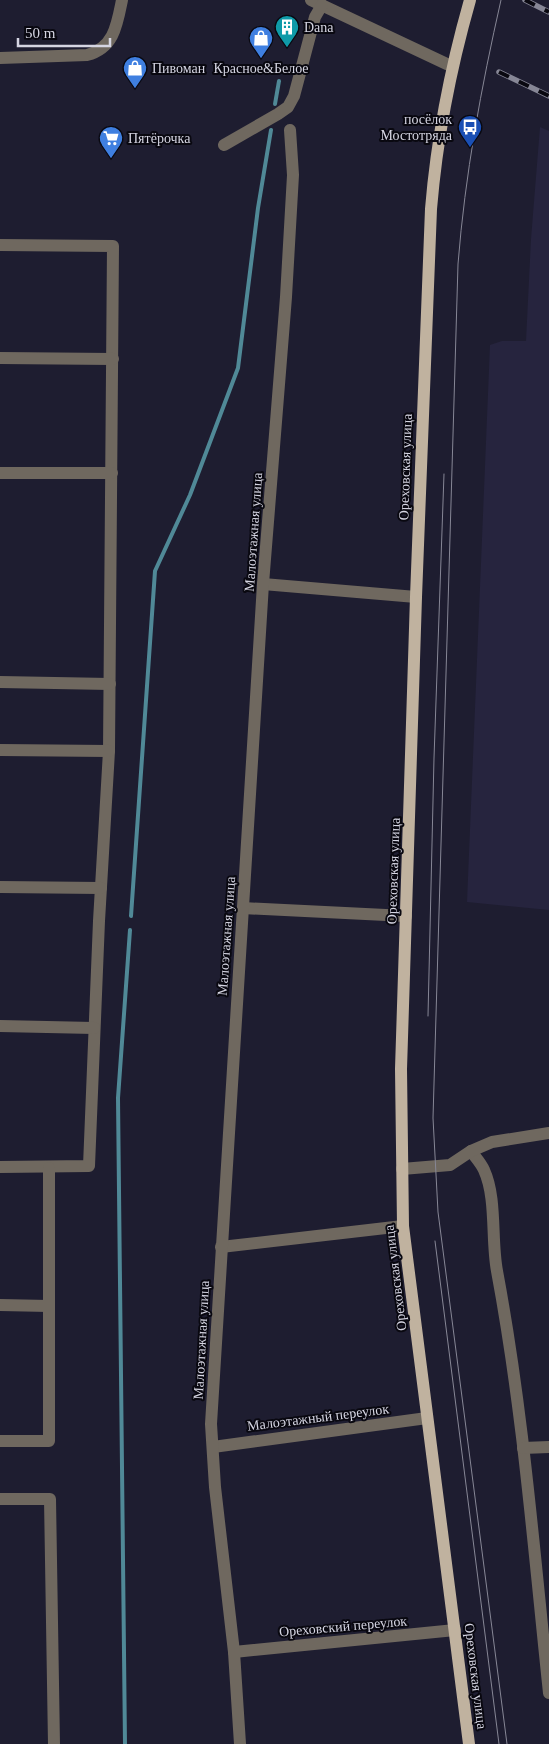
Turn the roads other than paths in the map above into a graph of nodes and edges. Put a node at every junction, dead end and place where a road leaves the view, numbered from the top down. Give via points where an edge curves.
1 (122, 0) edge
2 (470, 0) edge
3 (317, 3) edge
4 (0, 58) edge
5 (451, 66) junction
6 (290, 130) dead end
7 (224, 145) dead end
8 (0, 245) edge
9 (0, 358) edge
10 (112, 359) junction
11 (0, 473) edge
12 (112, 474) junction
13 (264, 584) junction
14 (416, 596) junction
15 (0, 682) edge
16 (110, 684) junction
17 (0, 750) edge
18 (110, 751) junction
19 (0, 887) edge
20 (102, 888) junction
21 (243, 908) junction
22 (406, 916) junction
23 (0, 1026) edge
24 (94, 1028) junction
25 (549, 1133) edge
26 (471, 1152) junction
27 (0, 1167) edge
28 (49, 1168) junction
29 (402, 1169) junction
30 (403, 1226) junction
31 (221, 1247) junction
32 (0, 1305) edge
33 (49, 1306) junction
34 (427, 1418) junction
35 (0, 1441) edge
36 (213, 1447) junction
37 (549, 1447) edge
38 (523, 1448) junction
39 (0, 1499) edge
40 (455, 1630) junction
41 (234, 1652) junction
42 (549, 1693) edge
43 (54, 1744) edge
44 (240, 1744) edge
45 (469, 1744) edge

1 - 4 street via 112,39 101,52
2 - 5 main road, Ореховская улица
3 - 5 street
3 - 7 street via 297,88 288,107
5 - 14 main road, Ореховская улица via 437,146 431,209
6 - 13 street, Малоэтажная улица via 293,175
8 - 10 street via 113,246
9 - 10 street
10 - 12 street
11 - 12 street
12 - 16 street
13 - 14 street
13 - 21 street, Малоэтажная улица
14 - 22 main road, Ореховская улица
15 - 16 street
16 - 18 street
17 - 18 street
18 - 20 street
19 - 20 street
20 - 24 street
21 - 22 street
21 - 31 street, Малоэтажная улица
22 - 29 main road, Ореховская улица via 401,1068
23 - 24 street
24 - 28 street via 89,1166
25 - 26 street via 492,1142
26 - 29 street via 450,1165
26 - 38 street via 484,1169 489,1186 497,1269
27 - 28 street
28 - 33 street
29 - 30 main road, Ореховская улица
30 - 31 street
30 - 34 main road, Ореховская улица
31 - 36 street, Малоэтажная улица via 211,1424
32 - 33 street
33 - 35 street via 49,1442
34 - 36 street, Малоэтажный переулок
34 - 40 main road, Ореховская улица
36 - 41 street, Малоэтажная улица
37 - 38 street
38 - 42 street
39 - 43 street via 50,1499
40 - 41 street, Ореховский переулок
40 - 45 main road, Ореховская улица
41 - 44 street, Малоэтажная улица

